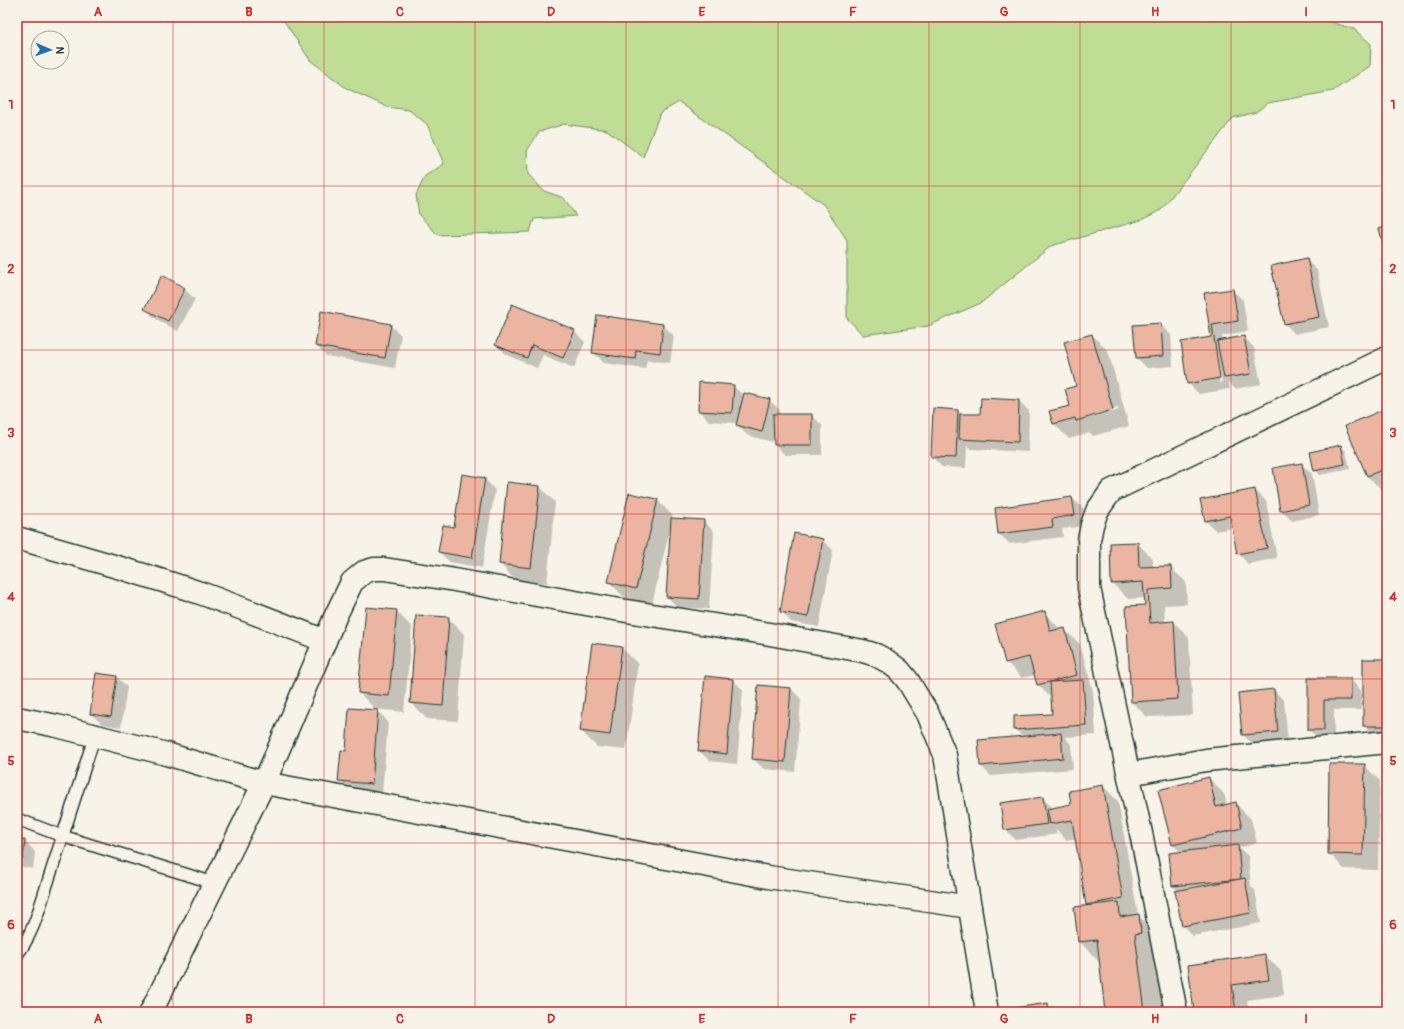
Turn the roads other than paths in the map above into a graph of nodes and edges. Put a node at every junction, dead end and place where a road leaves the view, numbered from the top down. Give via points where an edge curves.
1 (1387, 358) edge
2 (17, 538) edge
3 (325, 641) junction
4 (17, 718) edge
5 (95, 735) junction
6 (1387, 742) edge
7 (1129, 774) junction
8 (264, 783) junction
9 (17, 819) edge
10 (62, 836) junction
11 (214, 883) junction
12 (970, 907) junction
13 (17, 956) edge
14 (150, 1012) edge
15 (987, 1012) edge
16 (1176, 1012) edge

1 - 7 street via 1112,491 1100,506 1089,540 1090,588
2 - 3 street via 202,594
3 - 8 street
3 - 12 street via 352,582 364,572 374,569 449,579 764,633 876,655 899,670 908,681 928,714 945,755
4 - 5 street
5 - 8 street
5 - 10 lane
6 - 7 street via 1206,760
7 - 16 street
8 - 11 street
8 - 12 street via 768,877
9 - 10 lane
10 - 11 lane
10 - 13 lane via 32,930
11 - 14 street
12 - 15 street

